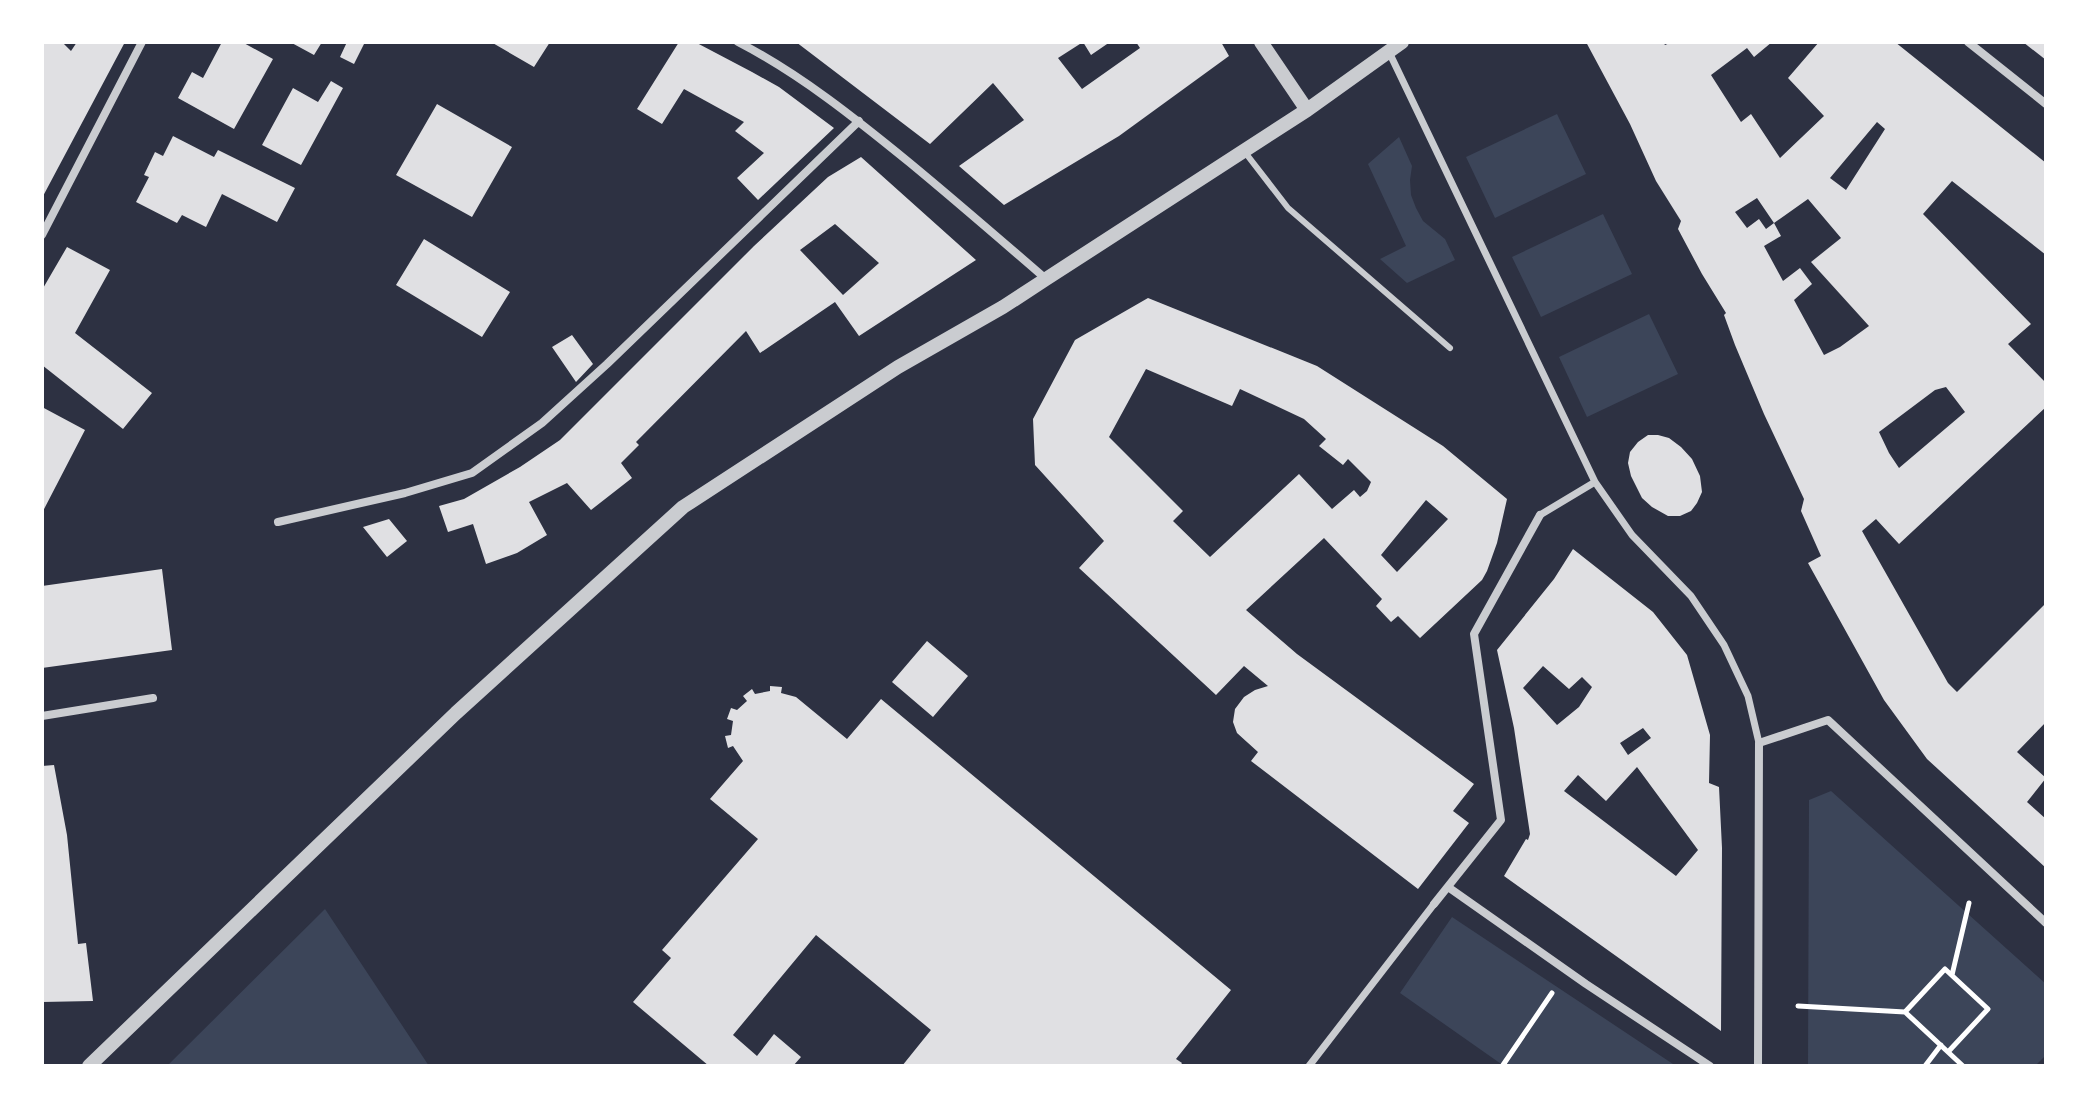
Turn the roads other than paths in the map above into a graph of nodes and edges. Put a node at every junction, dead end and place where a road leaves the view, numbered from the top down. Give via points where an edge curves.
1 (142, 42) edge
2 (738, 42) edge
3 (1261, 42) edge
4 (1402, 42) edge
5 (1968, 42) edge
6 (1389, 52) junction
7 (2046, 104) edge
8 (1307, 110) junction
9 (859, 121) junction
10 (1244, 151) junction
11 (42, 235) edge
12 (1046, 279) junction
13 (1450, 348) dead end
14 (1595, 482) junction
15 (1540, 515) joint
16 (278, 522) dead end
17 (153, 698) dead end
18 (42, 716) edge
19 (1759, 743) junction
20 (1448, 887) junction
21 (1434, 904) joint
22 (2046, 923) edge
23 (89, 1066) edge
24 (1309, 1066) edge
25 (1710, 1066) edge
26 (1758, 1066) edge

1 - 11 street
2 - 9 street
3 - 8 street
4 - 6 street
5 - 7 street
6 - 8 street
6 - 14 street
8 - 10 street
9 - 12 street
9 - 16 street via 607,364 542,423 472,473
10 - 12 street
10 - 13 lane via 1288,208
12 - 23 street via 898,367 683,507 456,713
14 - 15 street
14 - 19 street via 1632,535 1691,596 1724,645 1748,696
15 - 20 street via 1474,634 1501,820
17 - 18 street
19 - 22 street via 1828,720
19 - 26 street
20 - 21 street
20 - 25 street
21 - 24 street

